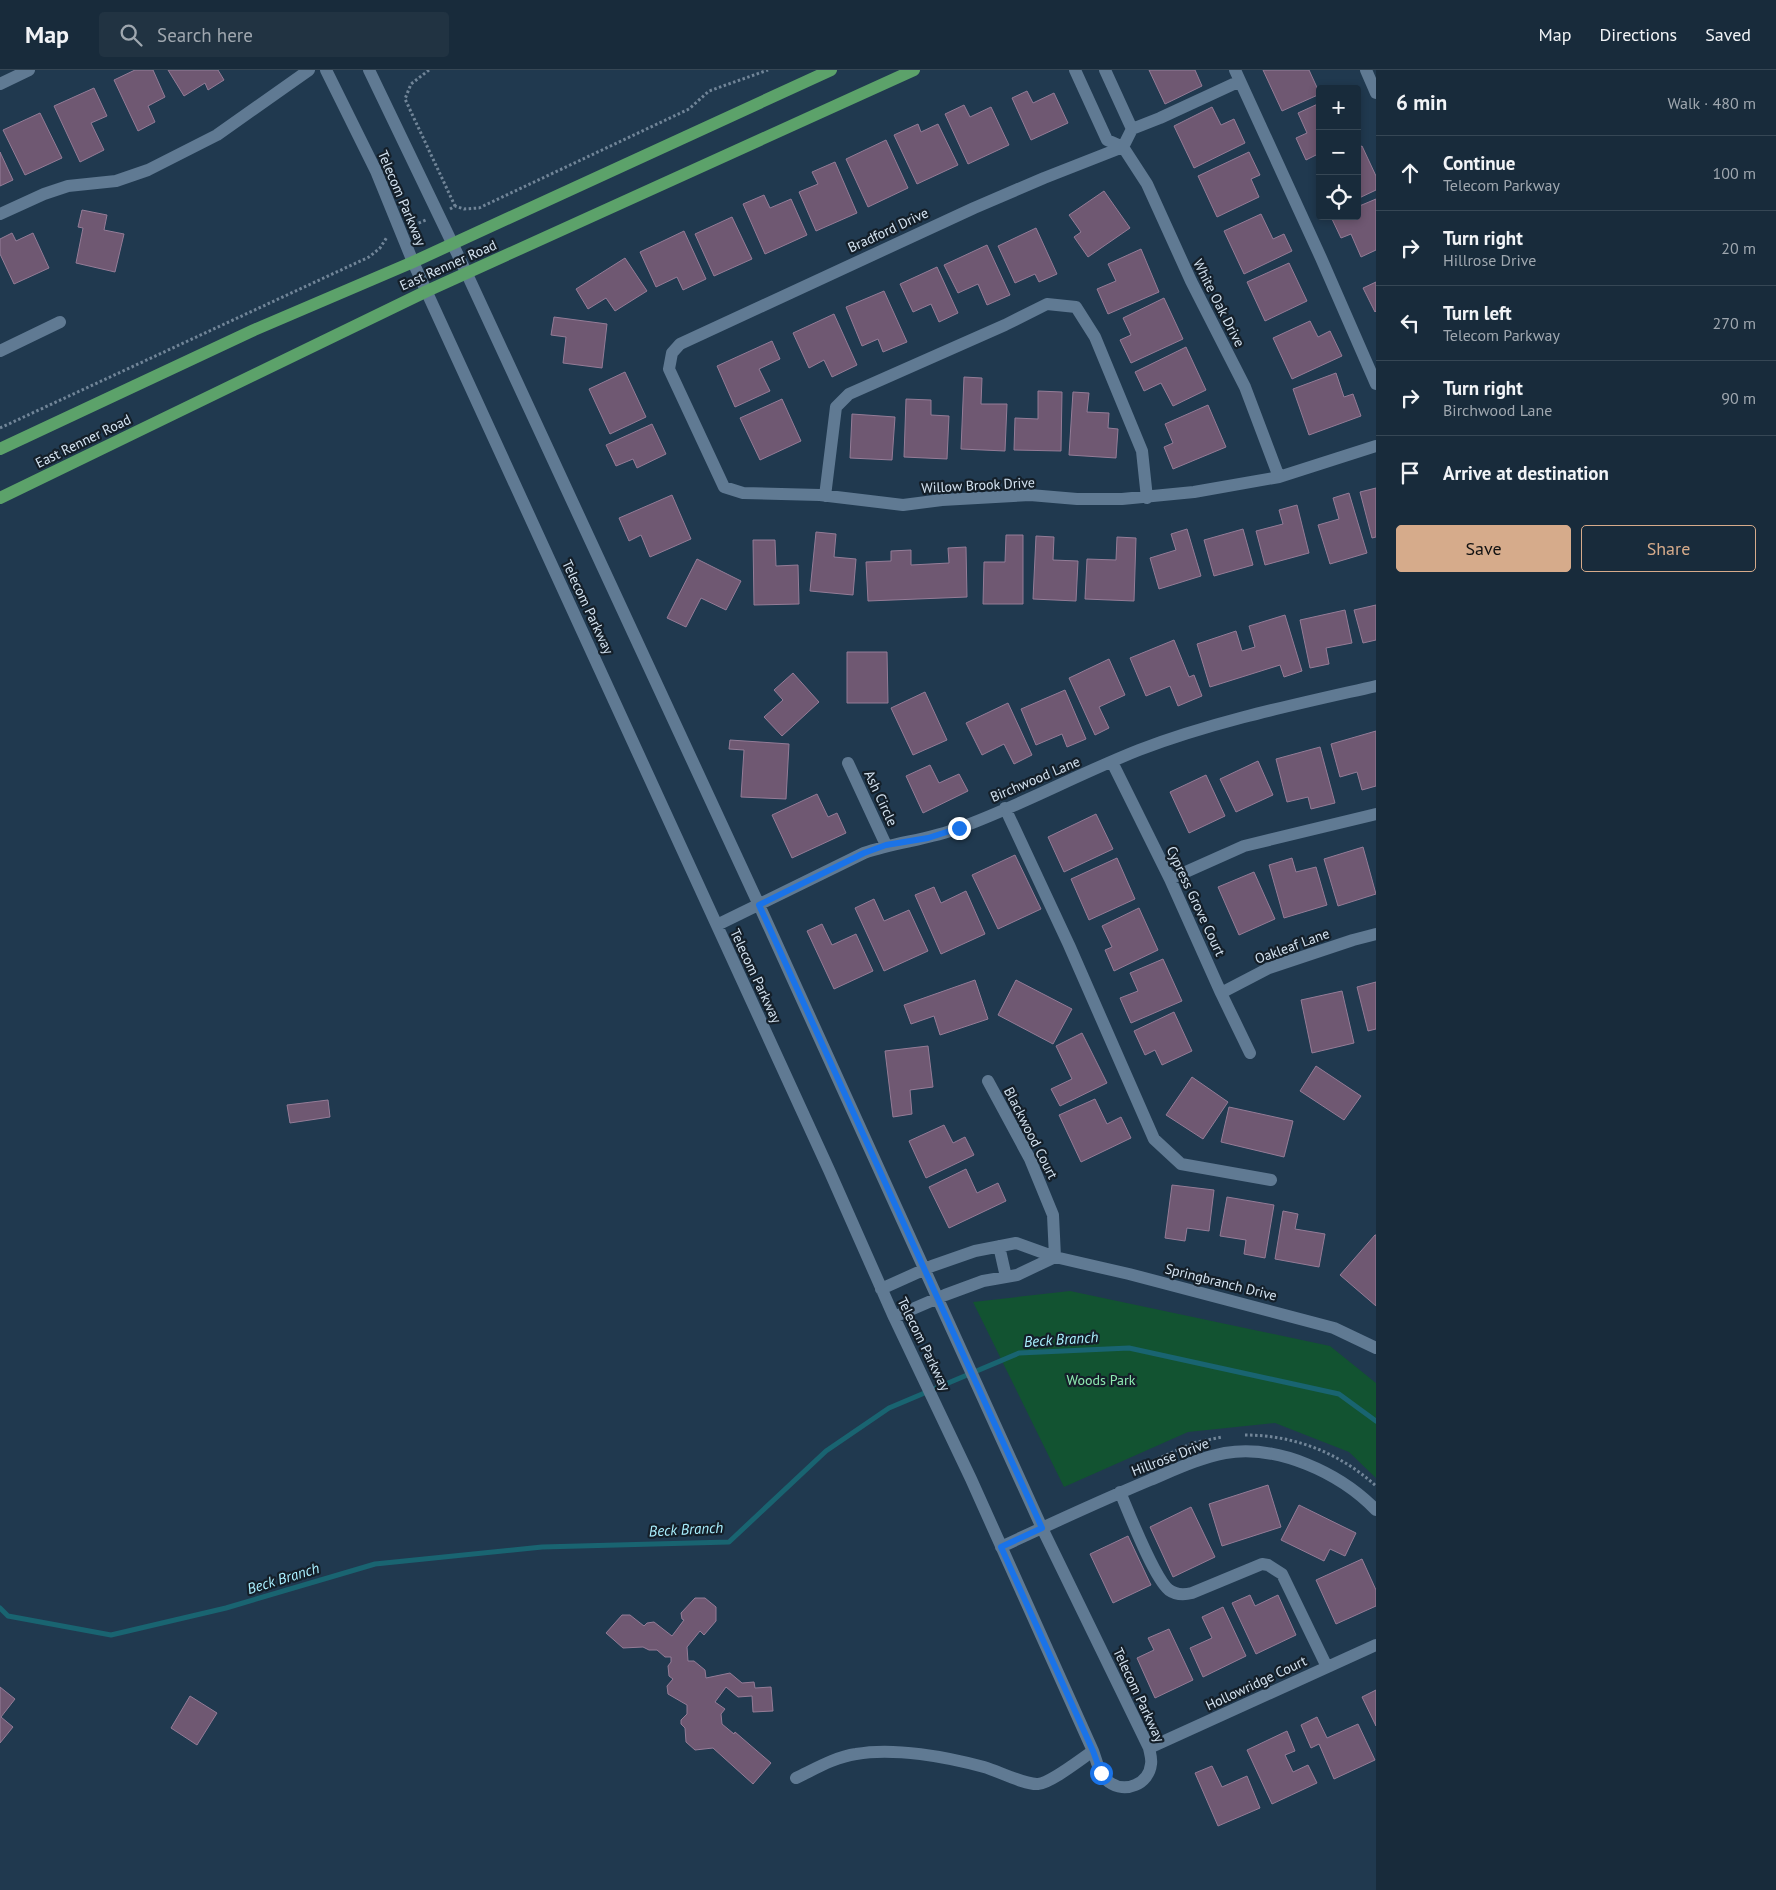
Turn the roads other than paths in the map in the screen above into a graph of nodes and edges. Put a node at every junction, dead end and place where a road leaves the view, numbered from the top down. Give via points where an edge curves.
1 (29, 70) edge
2 (309, 70) edge
3 (326, 70) edge
4 (369, 70) edge
5 (831, 70) edge
6 (914, 70) edge
7 (1075, 70) edge
8 (1105, 70) edge
9 (1366, 70) edge
10 (1237, 76) edge
11 (0, 84) edge
12 (1376, 93) edge
13 (1132, 129) junction
14 (1123, 147) junction
15 (0, 214) edge
16 (452, 243) junction
17 (413, 262) junction
18 (467, 274) junction
19 (427, 291) junction
20 (60, 322) dead end
21 (0, 351) edge
22 (672, 353) joint
23 (1376, 384) edge
24 (1376, 446) edge
25 (0, 449) edge
26 (1279, 477) junction
27 (825, 496) junction
28 (0, 498) edge
29 (1147, 498) junction
30 (1376, 686) edge
31 (1112, 762) junction
32 (848, 763) dead end
33 (1005, 808) junction
34 (1376, 814) edge
35 (886, 845) junction
36 (1170, 879) junction
37 (759, 905) junction
38 (717, 925) junction
39 (1376, 934) edge
40 (1221, 993) junction
41 (1250, 1053) dead end
42 (988, 1081) dead end
43 (1272, 1180) dead end
44 (999, 1246) junction
45 (1055, 1257) junction
46 (925, 1270) junction
47 (1006, 1277) junction
48 (881, 1289) junction
49 (938, 1298) junction
50 (894, 1317) junction
51 (1376, 1348) edge
52 (1120, 1492) junction
53 (1376, 1510) edge
54 (1042, 1528) junction
55 (1001, 1547) junction
56 (1376, 1645) edge
57 (1326, 1667) junction
58 (1149, 1748) junction
59 (1093, 1751) junction
60 (796, 1778) dead end

1 - 11 street
2 - 15 street via 217,135 148,170 116,180 68,186
3 - 17 street, Telecom Parkway via 376,171
4 - 16 street, Telecom Parkway
5 - 16 main road, East Renner Road
6 - 18 main road, East Renner Road
7 - 14 street, White Oak Drive via 1106,140
8 - 13 street
9 - 12 street
10 - 13 street via 1160,118
10 - 23 street
13 - 14 street
14 - 22 street, Bradford Drive via 909,237 686,340
14 - 26 street, White Oak Drive via 1146,184 1245,387
16 - 17 main road, East Renner Road
16 - 18 street, Telecom Parkway
17 - 19 street, Telecom Parkway
17 - 25 main road, East Renner Road via 254,330
18 - 19 main road, East Renner Road
18 - 37 street, Telecom Parkway
19 - 28 main road, East Renner Road
19 - 38 street, Telecom Parkway
20 - 21 street
22 - 27 street, Willow Brook Drive via 669,369 724,487 743,493
24 - 26 street, Willow Brook Drive
26 - 29 street, Willow Brook Drive
27 - 29 street, Willow Brook Drive via 904,505 1030,495 1077,499
27 - 29 street via 836,407 849,394 1047,304 1076,307 1094,337 1142,451
30 - 31 street, Birchwood Lane via 1180,736
31 - 33 street, Birchwood Lane
31 - 36 street, Cypress Grove Court
32 - 35 street, Ash Circle
33 - 35 street, Birchwood Lane via 928,838
33 - 43 street via 1069,944 1154,1139 1180,1164
34 - 36 street via 1244,846
35 - 37 street, Birchwood Lane
36 - 40 street, Cypress Grove Court
37 - 38 street, Birchwood Lane
37 - 46 street, Telecom Parkway
38 - 48 street, Telecom Parkway
39 - 40 street, Oakleaf Lane via 1269,968
40 - 41 street, Cypress Grove Court
42 - 45 street, Blackwood Court via 1030,1159 1053,1215
44 - 45 street, Springbranch Drive via 1016,1243
44 - 46 street, Springbranch Drive via 974,1251
44 - 47 street
45 - 47 street
45 - 51 street, Springbranch Drive via 1334,1328
46 - 48 street, Springbranch Drive
46 - 49 street, Telecom Parkway
47 - 49 street via 983,1281
48 - 50 street, Telecom Parkway
49 - 50 street
49 - 54 street, Telecom Parkway
50 - 55 street, Telecom Parkway
52 - 53 street, Hillrose Drive via 1199,1460 1226,1453 1255,1452 1311,1465 1337,1478
52 - 54 street, Hillrose Drive
52 - 57 street via 1168,1589 1185,1595 1262,1564 1268,1565 1282,1574
54 - 55 street, Hillrose Drive
54 - 58 street, Telecom Parkway
55 - 59 street, Telecom Parkway
56 - 57 street, Hollowridge Court
57 - 58 street, Hollowridge Court
58 - 59 street, Telecom Parkway via 1152,1763 1148,1775 1136,1786 1122,1788 1108,1782
59 - 60 street via 1037,1784 965,1762 922,1754 881,1752 855,1754

